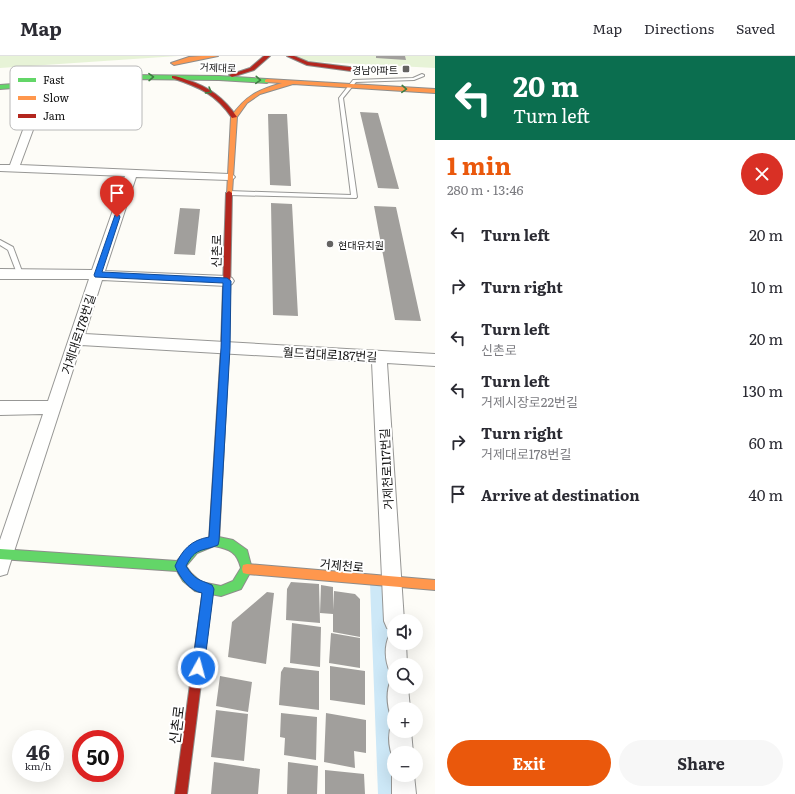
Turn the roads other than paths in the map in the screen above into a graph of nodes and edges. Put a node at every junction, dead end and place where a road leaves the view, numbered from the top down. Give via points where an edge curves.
1 (216, 56) edge
2 (267, 56) edge
3 (290, 56) edge
4 (220, 65) dead end
5 (236, 65) dead end
6 (262, 67) junction
7 (296, 68) dead end
8 (366, 71) junction
9 (426, 75) joint
10 (142, 77) edge
11 (174, 77) junction
12 (219, 78) junction
13 (291, 83) junction
14 (10, 86) edge
15 (351, 86) junction
16 (0, 87) edge
17 (435, 91) edge
18 (234, 117) junction
19 (28, 130) edge
20 (0, 168) edge
21 (14, 168) junction
22 (132, 174) junction
23 (230, 177) junction
24 (229, 193) junction
25 (0, 242) edge
26 (0, 274) edge
27 (20, 274) junction
28 (98, 275) junction
29 (227, 281) junction
30 (76, 338) junction
31 (226, 348) junction
32 (379, 357) junction
33 (435, 360) edge
34 (0, 408) edge
35 (53, 408) junction
36 (214, 541) junction
37 (1, 559) edge
38 (180, 566) junction
39 (247, 569) junction
40 (392, 582) junction
41 (435, 585) edge
42 (208, 589) junction
43 (394, 614) edge
44 (403, 782) edge
45 (182, 794) edge
46 (404, 794) edge

1 - 4 main road via 171,64
2 - 6 main road
3 - 8 main road via 297,61
5 - 6 main road
6 - 12 main road
7 - 8 main road
8 - 9 main road
9 - 15 lane via 414,79 359,81
10 -> 11 main road, 거제대로
11 - 12 main road, 거제대로
11 -> 18 main road via 214,94 224,102
12 -> 13 main road, 거제대로
13 - 15 main road, 거제대로
13 - 18 main road via 266,89 251,96 240,106
14 - 16 main road, 거제대로
15 -> 17 main road, 거제대로
15 - 24 lane via 341,98 354,197
18 - 23 main road, 신촌로
19 - 21 street
20 - 21 street
21 - 22 street
22 - 23 street
22 - 28 street, 거제대로178번길
23 - 24 main road, 신촌로
24 - 29 main road, 신촌로
25 - 27 lane via 11,249
26 - 27 street
27 - 28 street
28 - 29 street
28 - 30 street, 거제대로178번길
29 - 31 main road, 신촌로
30 - 31 street, 월드컵대로187번길
30 - 35 street, 거제대로178번길
31 - 32 street, 월드컵대로187번길
31 - 36 main road, 신촌로
32 - 33 street, 월드컵대로187번길
32 - 40 street, 거제천로117번길
34 - 35 street
35 - 37 street, 거제대로178번길
36 - 38 main road via 200,544 187,554
36 - 39 main road via 229,544 243,554
37 - 38 main road
38 - 42 main road via 187,577 199,587
39 - 40 main road, 거제천로
39 - 42 main road via 237,584 221,591
40 - 41 main road, 거제천로
40 - 43 street, 거제천로117번길
42 - 45 main road, 신촌로
44 - 46 street

